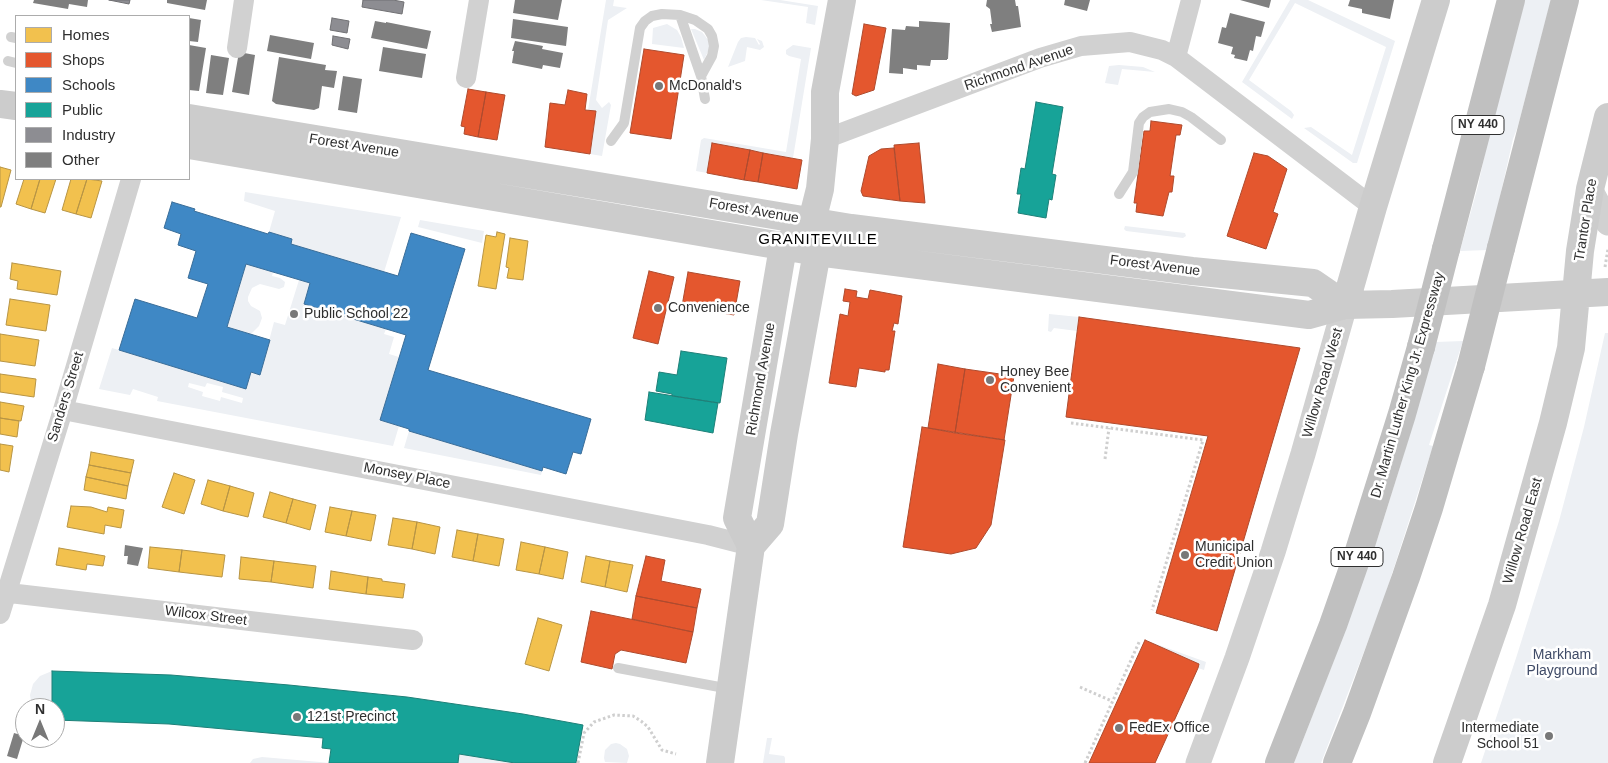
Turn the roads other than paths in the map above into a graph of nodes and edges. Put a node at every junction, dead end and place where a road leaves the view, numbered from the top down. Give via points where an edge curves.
1 (244, 0) edge
2 (479, 0) edge
3 (842, 0) edge
4 (1191, 0) edge
5 (1436, 0) edge
6 (1510, 0) edge
7 (1565, 0) edge
8 (680, 15) junction
9 (236, 48) dead end
10 (1176, 57) junction
11 (701, 76) junction
12 (466, 78) dead end
13 (705, 100) dead end
14 (0, 104) edge
15 (15, 106) edge
16 (1608, 117) edge
17 (190, 118) edge
18 (824, 139) junction
19 (1221, 140) dead end
20 (611, 141) dead end
21 (190, 145) edge
22 (131, 180) edge
23 (1590, 188) junction
24 (1119, 194) dead end
25 (1373, 207) junction
26 (812, 222) junction
27 (1608, 223) edge
28 (783, 247) junction
29 (817, 252) junction
30 (1606, 279) edge
31 (1576, 294) junction
32 (1345, 305) junction
33 (63, 410) junction
34 (750, 546) junction
35 (3, 593) edge
36 (0, 614) edge
37 (413, 640) dead end
38 (618, 668) dead end
39 (731, 689) junction
40 (720, 763) edge
41 (1198, 763) edge
42 (1279, 763) edge
43 (1336, 763) edge
44 (1447, 763) edge

1 - 9 street
2 - 12 street
3 - 18 main road via 825,92
4 - 10 street
5 - 25 main road, Willow Road West
6 - 42 highway, Dr. Martin Luther King Jr. Expressway / NY 440, bridge via 1394,441 1333,626
7 - 43 highway, bridge via 1471,366 1429,508 1360,705
8 - 11 lane
8 - 11 lane via 708,28 712,36 712,56
8 - 20 lane via 652,16 640,28 624,123
10 - 18 street, Richmond Avenue via 1130,42 1081,46 1040,58
10 - 25 street, Richmond Avenue
11 - 13 lane
14 - 15 main road
16 - 23 main road, Trantor Place
17 - 26 main road, Forest Avenue
18 - 26 main road via 820,189
19 - 24 lane via 1182,112 1169,109 1150,112 1139,123 1133,172
21 - 28 main road, Forest Avenue
22 - 33 street, Sanders Street
23 - 27 street
23 - 31 main road, Trantor Place
25 - 32 main road, Willow Road West
26 - 28 main road
26 - 29 main road
26 - 32 main road, Forest Avenue via 1130,264 1313,283
28 - 29 main road, Forest Avenue
28 - 34 main road, Richmond Avenue via 738,518
29 - 32 main road, Forest Avenue via 1309,315
29 - 34 main road via 770,524
30 - 31 main road, Forest Avenue
31 - 32 main road, Forest Avenue
31 - 44 main road, Willow Road East via 1571,348 1520,545
32 - 41 street, Willow Road West via 1273,552
33 - 34 street, Monsey Place via 708,535
33 - 35 street, Sanders Street
34 - 39 main road
35 - 36 street, Sanders Street
35 - 37 street, Wilcox Street
38 - 39 lane
39 - 40 main road

